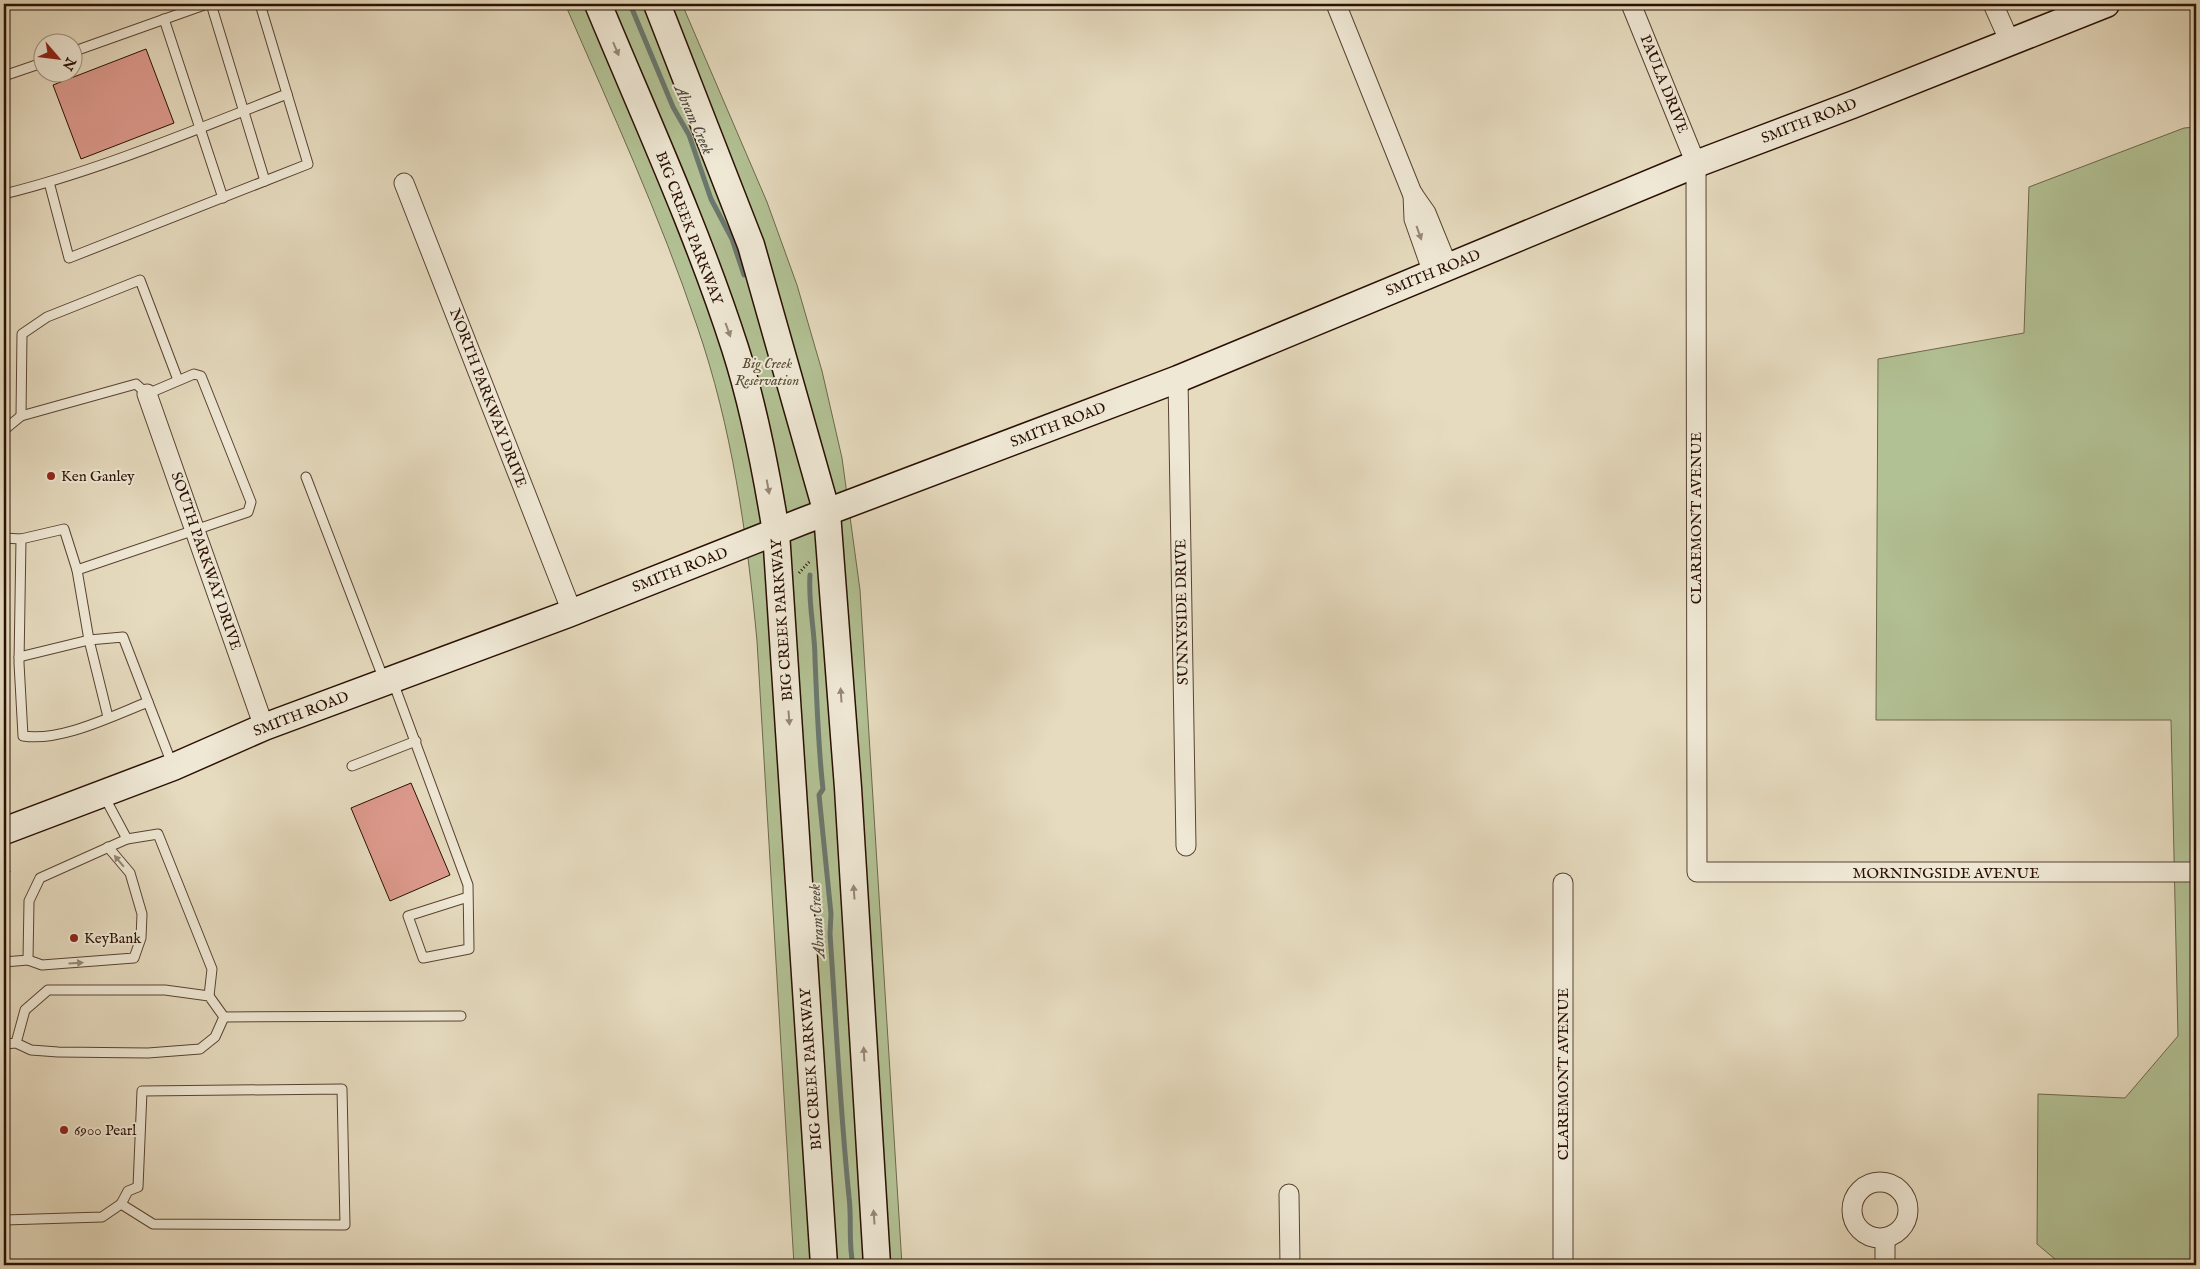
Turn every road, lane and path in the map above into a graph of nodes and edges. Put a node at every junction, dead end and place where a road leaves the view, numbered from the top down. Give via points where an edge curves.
1 (207, 4) edge
2 (211, 4) edge
3 (260, 4) edge
4 (598, 4) edge
5 (657, 4) edge
6 (1336, 4) edge
7 (1631, 4) edge
8 (1993, 4) edge
9 (2106, 4) edge
10 (164, 19) junction
11 (2010, 42) junction
12 (82, 48) edge
13 (32, 66) edge
14 (4, 76) edge
15 (287, 94) junction
16 (245, 110) junction
17 (199, 128) junction
18 (1696, 164) junction
19 (265, 181) junction
20 (49, 182) junction
21 (404, 183) dead end
22 (4, 194) edge
23 (223, 198) junction
24 (1441, 270) junction
25 (1178, 379) junction
26 (178, 380) junction
27 (147, 394) junction
28 (21, 416) junction
29 (4, 430) edge
30 (306, 477) dead end
31 (827, 513) junction
32 (195, 529) junction
33 (776, 532) junction
34 (4, 538) edge
35 (21, 539) junction
36 (77, 570) junction
37 (572, 612) junction
38 (89, 640) junction
39 (19, 657) junction
40 (389, 681) junction
41 (148, 702) junction
42 (108, 718) junction
43 (264, 727) junction
44 (416, 741) junction
45 (352, 766) dead end
46 (173, 767) junction
47 (103, 794) junction
48 (127, 839) junction
49 (6, 843) edge
50 (1186, 846) dead end
51 (108, 847) junction
52 (1696, 872) joint
53 (2196, 872) edge
54 (1563, 883) dead end
55 (4, 885) edge
56 (468, 898) junction
57 (28, 960) junction
58 (4, 962) edge
59 (209, 996) junction
60 (461, 1016) dead end
61 (224, 1017) junction
62 (16, 1043) junction
63 (4, 1044) edge
64 (1289, 1194) dead end
65 (121, 1204) junction
66 (4, 1220) edge
67 (1885, 1238) dead end
68 (824, 1265) edge
69 (877, 1265) edge
70 (1290, 1265) edge
71 (1563, 1265) edge
72 (1884, 1265) edge

1 - 10 lane
2 - 16 lane
3 - 15 lane
4 -> 33 street, BIG CREEK PARKWAY via 697,243 735,349 764,460
5 - 31 street via 752,245
6 - 24 street via 1412,193 1426,213
7 - 18 street, PAULA DRIVE
8 - 11 street
9 - 11 street, SMITH ROAD
10 - 12 lane
10 - 17 lane
11 - 18 street, SMITH ROAD
13 - 14 lane
15 - 16 lane
15 - 19 lane via 308,164
16 - 17 lane
16 - 19 lane
17 - 20 lane
17 - 23 lane
18 - 24 street, SMITH ROAD
18 - 52 street, CLAREMONT AVENUE
19 - 23 lane
20 - 22 lane
20 - 23 lane via 69,258
21 - 37 street, NORTH PARKWAY DRIVE
24 - 25 street, SMITH ROAD
25 - 31 street, SMITH ROAD
25 - 50 street, SUNNYSIDE DRIVE
26 - 27 lane
26 - 28 lane via 140,280 47,317 22,334
26 - 32 lane via 194,374 201,376 251,502 248,512
27 - 28 lane via 136,384
27 - 32 street, SOUTH PARKWAY DRIVE
28 - 29 lane
30 - 40 lane
31 - 33 street, SMITH ROAD
69 -> 31 street via 848,788
32 - 36 lane
32 - 43 street, SOUTH PARKWAY DRIVE
33 - 37 street, SMITH ROAD
33 -> 68 street, BIG CREEK PARKWAY
34 - 35 lane
35 - 36 lane via 64,529
35 - 39 lane
36 - 38 lane
37 - 40 street, SMITH ROAD
38 - 39 lane
38 - 41 lane via 123,637
38 - 42 lane
39 - 42 lane via 23,736 35,738 80,729
40 - 43 street, SMITH ROAD
40 - 44 lane
41 - 42 lane
41 - 46 lane
43 - 46 street, SMITH ROAD
44 - 45 lane
44 - 56 lane via 468,885
46 - 47 street, SMITH ROAD
47 - 48 lane
47 - 49 street, SMITH ROAD
48 - 51 lane
48 - 59 lane via 158,834 212,969
49 - 55 path via 9,871
51 - 57 lane via 40,878 29,901
57 -> 51 lane via 42,965 134,958 141,938 142,914 130,873
52 - 53 street, MORNINGSIDE AVENUE
54 - 71 street, CLAREMONT AVENUE
56 - 56 lane via 469,950 423,958 408,916
57 - 58 lane
59 - 61 lane
59 - 62 lane via 165,990 48,990 25,1010
60 - 61 lane
61 - 62 lane via 215,1037 200,1049 148,1053 58,1052 31,1050
62 - 63 lane
64 - 70 street
65 - 65 lane via 153,1224 345,1225 342,1089 142,1091 138,1187 128,1190
65 - 66 lane via 102,1217
67 - 72 street

